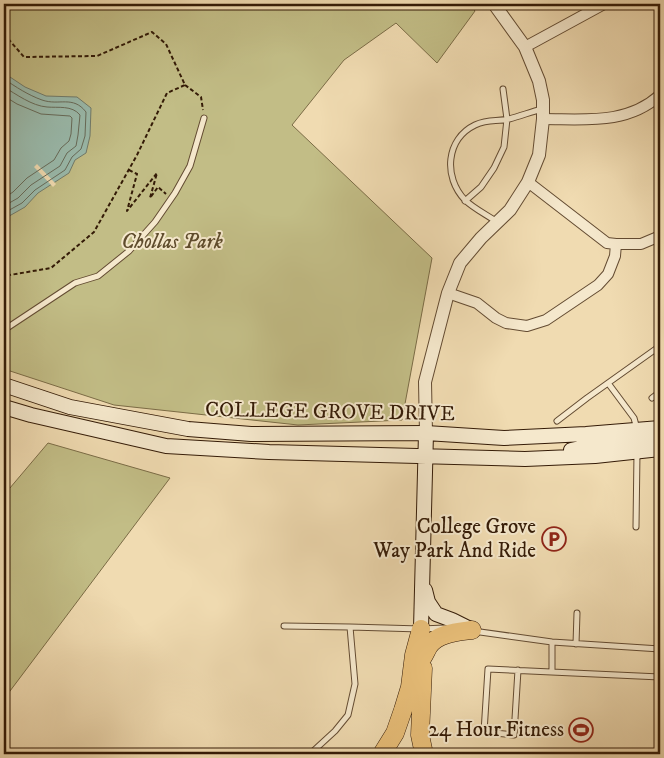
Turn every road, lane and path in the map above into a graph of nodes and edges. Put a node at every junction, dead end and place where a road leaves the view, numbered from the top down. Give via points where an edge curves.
1 (494, 4) edge
2 (604, 4) edge
3 (4, 34) edge
4 (525, 47) junction
5 (185, 86) junction
6 (503, 89) dead end
7 (660, 94) edge
8 (543, 114) junction
9 (204, 118) joint
10 (507, 119) junction
11 (129, 170) junction
12 (528, 182) junction
13 (171, 199) junction
14 (466, 200) junction
15 (497, 222) junction
16 (660, 236) edge
17 (616, 244) junction
18 (4, 276) edge
19 (448, 293) junction
20 (4, 330) edge
21 (660, 346) edge
22 (608, 383) junction
23 (4, 385) edge
24 (660, 392) edge
25 (652, 398) dead end
26 (4, 407) edge
27 (558, 420) dead end
28 (660, 428) edge
29 (638, 430) junction
30 (426, 433) junction
31 (660, 438) edge
32 (660, 449) edge
33 (637, 452) junction
34 (425, 456) junction
35 (557, 458) junction
36 (636, 527) dead end
37 (422, 578) junction
38 (577, 613) dead end
39 (284, 626) dead end
40 (350, 626) junction
41 (421, 629) junction
42 (472, 630) junction
43 (552, 642) junction
44 (576, 644) junction
45 (660, 649) edge
46 (423, 657) junction
47 (518, 670) junction
48 (552, 672) junction
49 (660, 677) edge
50 (310, 754) edge
51 (382, 754) edge
52 (424, 754) edge

1 - 4 street
2 - 4 street
3 - 5 path via 24,58 97,56 152,32 166,44
4 - 8 street via 538,81
5 - 9 path via 201,97
5 - 11 path via 167,93
6 - 10 lane
7 - 8 street via 632,113 604,120
8 - 10 lane
8 - 12 street via 539,155
9 - 13 lane via 190,166
10 - 14 lane via 504,146 494,168 481,187
10 - 14 lane via 486,120 473,126 454,146 450,161 452,175
11 - 13 path via 137,174 127,211 157,173 150,198 158,188
11 - 18 path via 94,232 52,268
12 - 15 street via 510,210
12 - 17 street via 607,243
13 - 20 lane via 129,251 98,276 75,283
14 - 15 lane
15 - 19 street via 460,264
16 - 17 street via 641,244
17 - 19 street via 608,274 598,285 546,320 527,326 506,323 477,303
19 - 30 street via 425,382
21 - 22 lane
22 - 27 lane
22 - 29 lane via 634,418
23 - 30 main road, COLLEGE GROVE DRIVE via 70,407 188,429 251,434
24 - 25 lane
26 - 34 main road, COLLEGE GROVE DRIVE via 166,446
28 - 29 main road, COLLEGE GROVE DRIVE
29 - 30 main road, COLLEGE GROVE DRIVE via 504,438
29 - 35 main road via 626,442 580,448
30 - 34 main road
31 - 33 main road via 644,442
32 - 33 main road, COLLEGE GROVE DRIVE
33 - 35 main road, COLLEGE GROVE DRIVE
33 - 36 lane
34 - 35 main road, COLLEGE GROVE DRIVE
34 - 37 main road
37 - 41 main road
37 - 42 main road via 428,602 436,614
38 - 44 lane
39 - 40 lane
40 - 41 lane
40 - 50 lane via 356,684 348,715
41 - 42 lane via 450,627
41 - 46 highway
41 - 51 highway via 404,710
42 - 43 lane
42 - 46 highway via 448,634 436,640
43 - 44 lane
43 - 48 lane
44 - 45 lane
46 - 52 highway via 420,735
47 - 47 lane via 514,734 484,732 488,669
47 - 48 lane
48 - 49 lane

